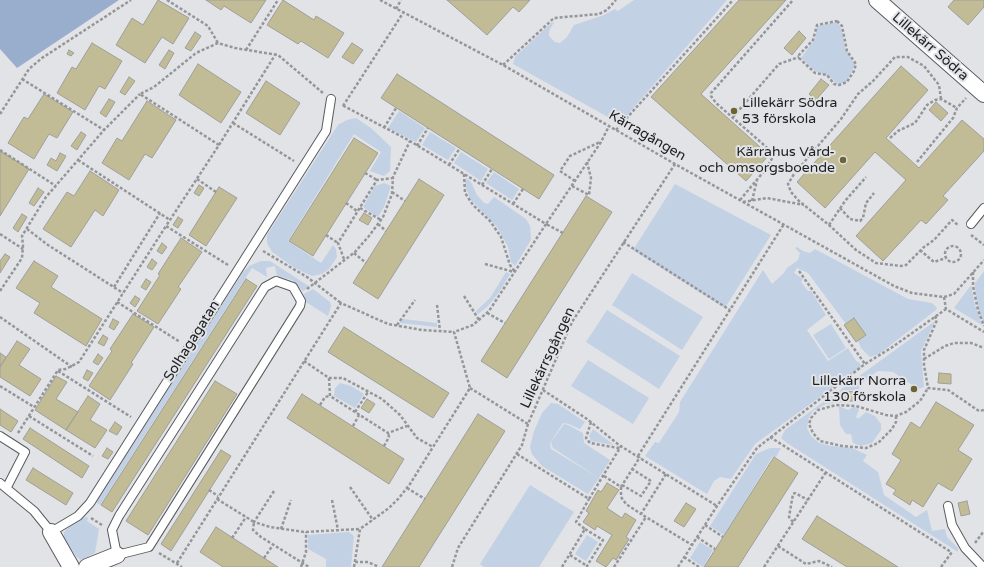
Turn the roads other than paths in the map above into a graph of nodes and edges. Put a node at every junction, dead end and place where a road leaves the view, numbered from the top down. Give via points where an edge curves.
1 (877, 0) edge
2 (980, 91) edge
3 (331, 99) road end
4 (984, 208) edge
5 (968, 228) road end
6 (0, 436) edge
7 (3, 485) edge
8 (948, 506) dead end
9 (51, 532) junction
10 (117, 555) junction
11 (71, 567) edge
12 (87, 567) edge
13 (983, 567) edge

1 - 2 street, Lillekärr Södra
3 - 9 lane, Solhagagatan via 326,131 90,503 82,512
4 - 5 lane
6 - 7 lane via 25,452
7 - 9 lane via 34,511
8 - 13 lane via 952,525 965,548
9 - 11 street
10 - 10 lane via 149,547 300,306 299,295 293,287 276,281 265,287 119,516 112,530
10 - 12 street

